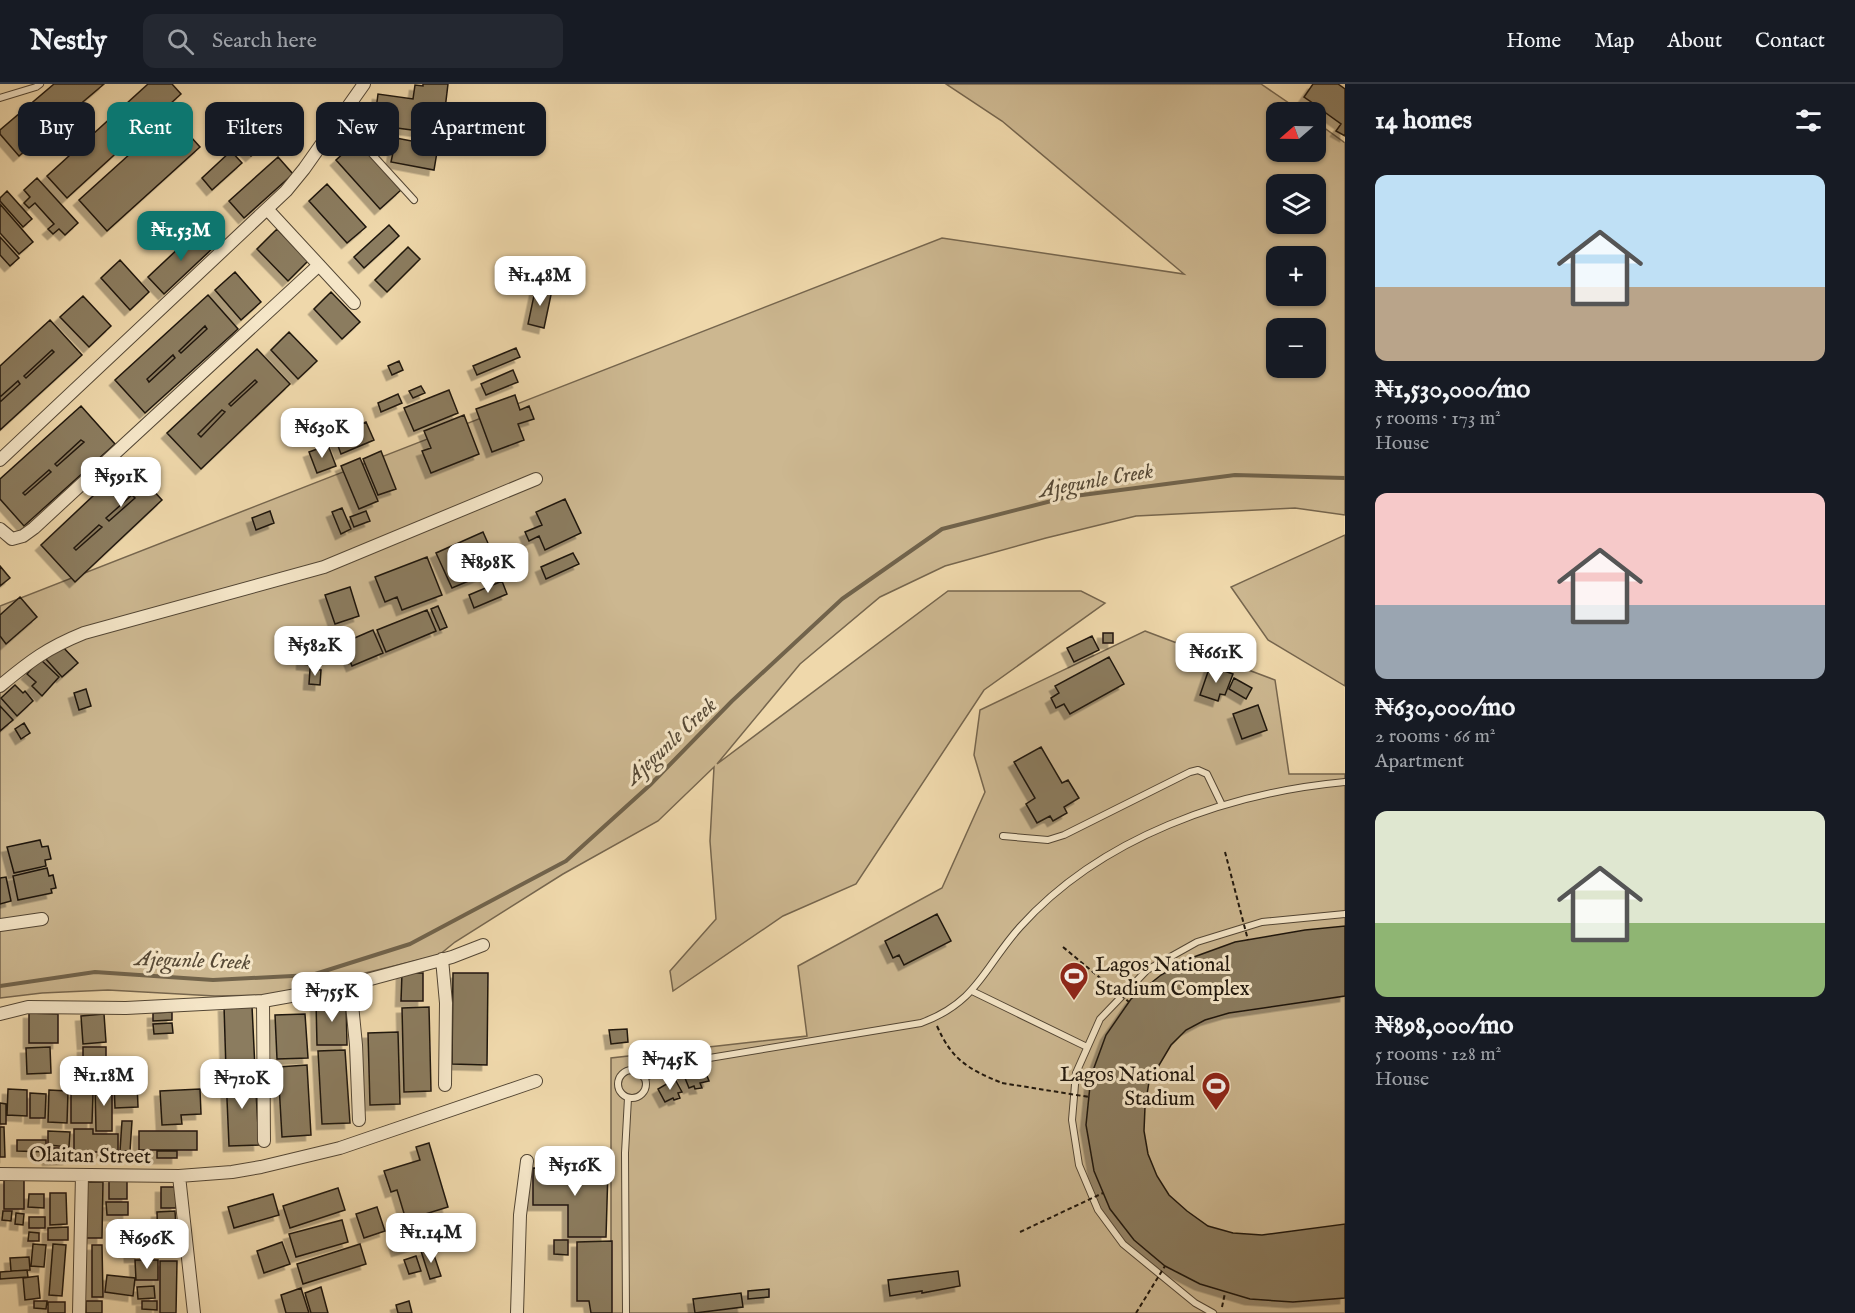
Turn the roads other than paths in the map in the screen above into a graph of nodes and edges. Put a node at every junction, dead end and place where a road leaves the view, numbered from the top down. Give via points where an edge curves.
1 (40, 84) edge
2 (364, 84) edge
3 (0, 98) edge
4 (352, 102) edge
5 (316, 152) edge
6 (374, 156) edge
7 (414, 200) dead end
8 (268, 210) junction
9 (319, 265) junction
10 (354, 303) dead end
11 (0, 460) edge
12 (536, 479) dead end
13 (0, 529) edge
14 (0, 686) edge
15 (1345, 782) edge
16 (1222, 805) junction
17 (1003, 836) dead end
18 (1345, 914) edge
19 (42, 919) dead end
20 (0, 925) edge
21 (483, 945) dead end
22 (442, 959) junction
23 (351, 984) junction
24 (972, 991) junction
25 (263, 1000) junction
26 (0, 1014) edge
27 (1088, 1047) junction
28 (644, 1078) junction
29 (536, 1081) dead end
30 (445, 1085) dead end
31 (628, 1098) junction
32 (359, 1120) dead end
33 (264, 1141) dead end
34 (527, 1161) dead end
35 (0, 1174) edge
36 (82, 1175) junction
37 (179, 1176) junction
38 (79, 1313) edge
39 (194, 1313) edge
40 (517, 1313) edge
41 (626, 1313) edge
42 (1213, 1313) edge

1 - 3 lane
2 - 4 street
5 - 8 street
6 - 7 lane
8 - 9 street
8 - 11 street
9 - 10 street
9 - 13 street via 34,528 12,539
12 - 14 street via 324,567 84,633 36,656
15 - 16 lane
16 - 17 lane via 1207,774 1198,770 1064,835 1048,840
16 - 24 lane via 1185,817 1140,839 1066,884 1019,928
18 - 27 lane via 1262,922 1197,942 1147,970 1100,1019
19 - 20 street
21 - 22 street
22 - 23 street
22 - 30 street
23 - 25 street
23 - 32 street
24 - 27 lane
24 - 28 lane via 934,1018 910,1025 679,1063
25 - 26 street via 126,1008 28,1007
25 - 33 street
27 - 42 lane via 1076,1073 1072,1120 1079,1165 1098,1210 1123,1244 1195,1303
28 - 31 lane via 644,1091
28 - 31 lane via 634,1070 622,1074 617,1086
29 - 37 street, Olaitan Street via 340,1148 232,1172
31 - 41 lane
34 - 40 street via 520,1215
35 - 36 street, Olaitan Street
36 - 37 street, Olaitan Street
36 - 38 street
37 - 39 street

